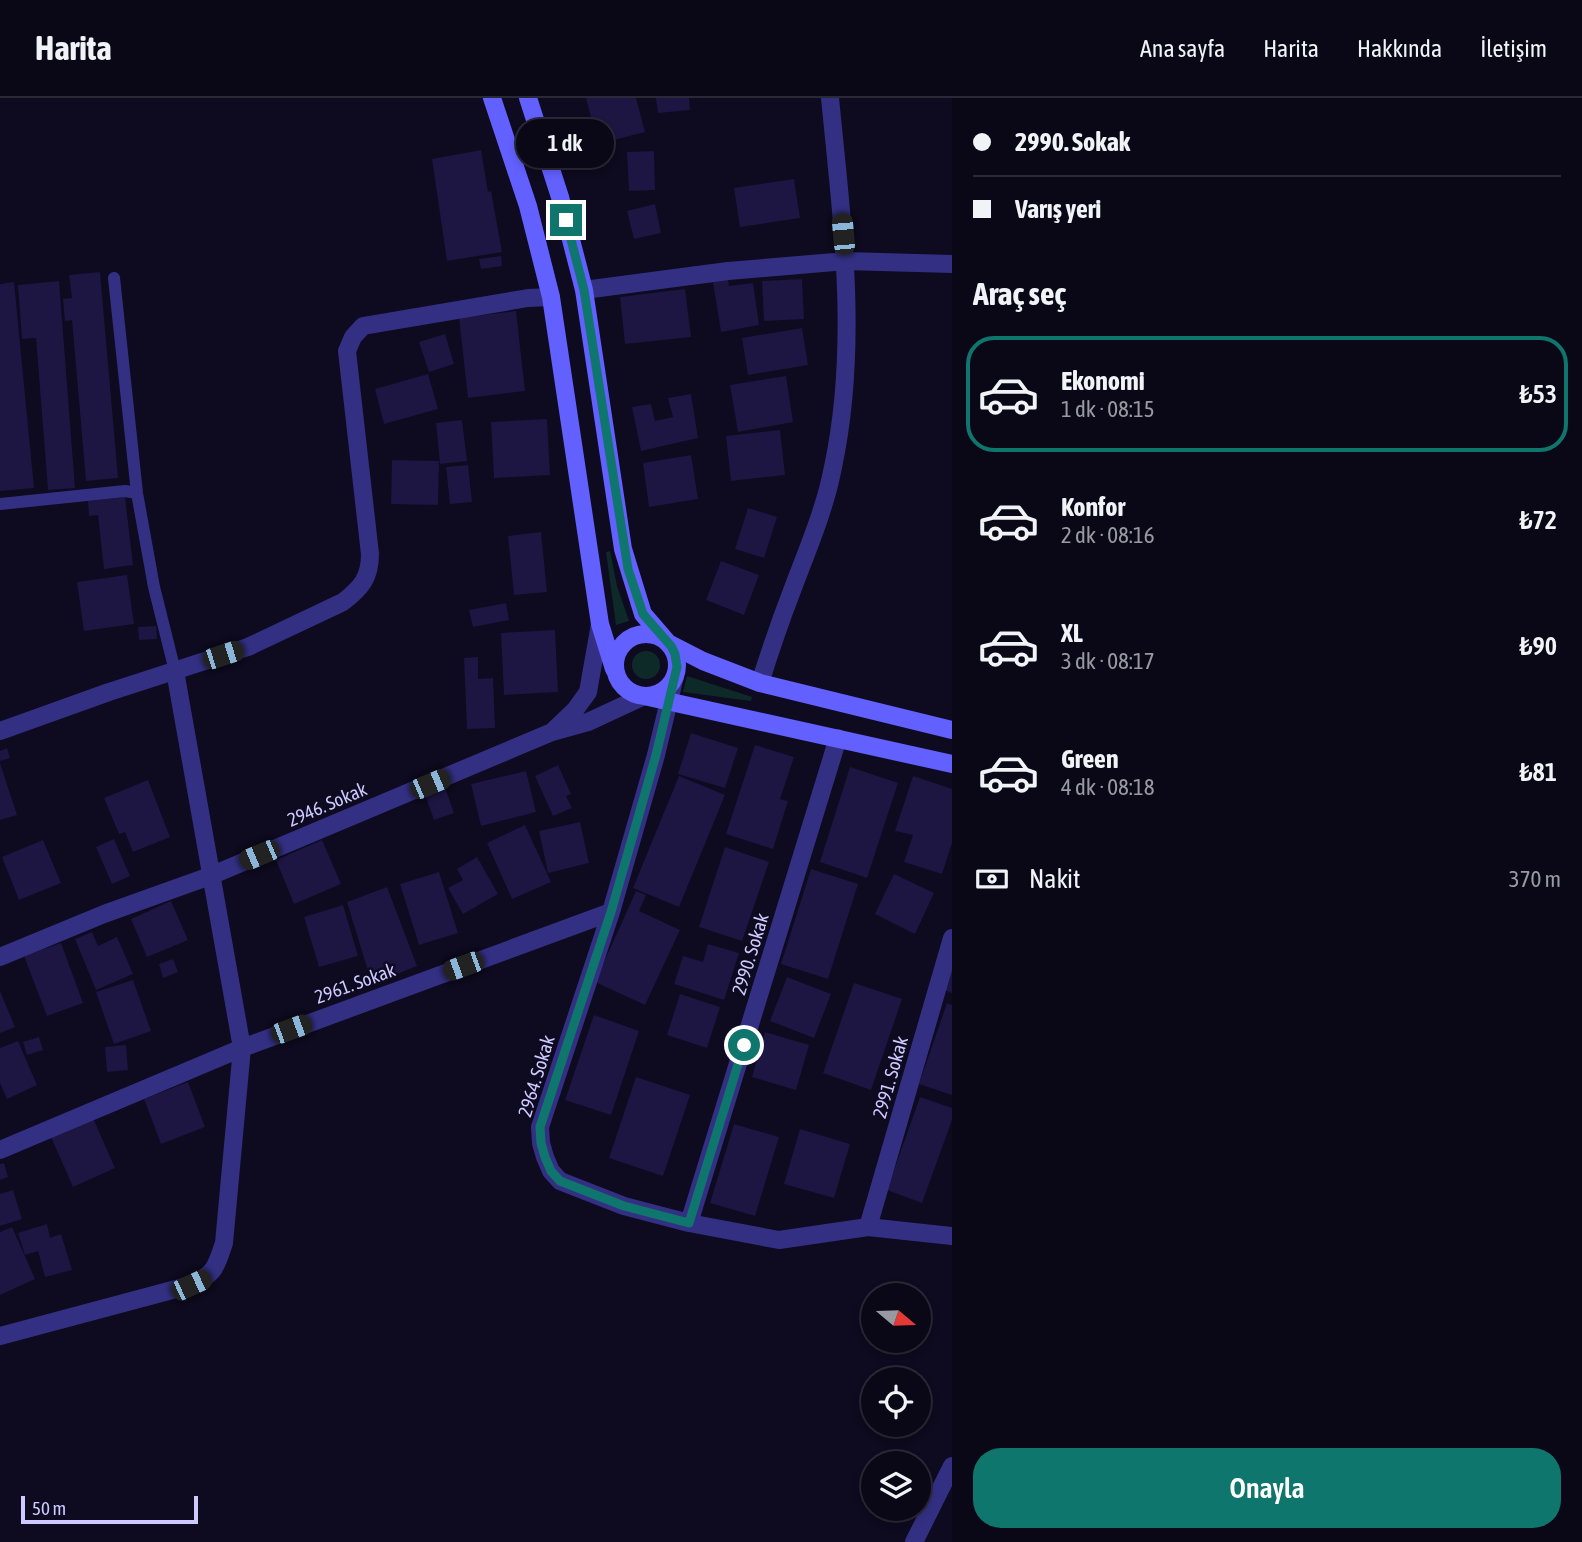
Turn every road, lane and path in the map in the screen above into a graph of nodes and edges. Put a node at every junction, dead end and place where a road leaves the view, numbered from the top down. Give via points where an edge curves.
1 (492, 98) edge
2 (528, 98) edge
3 (830, 98) edge
4 (846, 261) junction
5 (952, 264) edge
6 (114, 278) dead end
7 (584, 290) junction
8 (551, 297) junction
9 (137, 493) junction
10 (0, 504) edge
11 (600, 624) junction
12 (668, 643) junction
13 (614, 669) junction
14 (175, 671) junction
15 (675, 676) junction
16 (760, 683) junction
17 (588, 692) junction
18 (645, 696) junction
19 (668, 701) junction
20 (952, 730) edge
21 (0, 731) edge
22 (552, 732) junction
23 (838, 738) junction
24 (952, 764) edge
25 (210, 876) junction
26 (611, 912) junction
27 (952, 938) edge
28 (0, 957) edge
29 (242, 1048) junction
30 (0, 1150) edge
31 (689, 1223) junction
32 (868, 1227) junction
33 (952, 1236) edge
34 (0, 1336) edge
35 (952, 1466) edge
36 (914, 1542) edge

1 - 8 main road via 528,206
2 - 7 main road
3 - 4 street
4 - 5 street
4 - 7 street
4 - 16 street via 845,393 833,470
6 - 9 lane
7 - 12 main road via 626,562 643,614
8 - 11 main road
8 - 14 street via 363,326 347,351 370,554 365,582 343,602 248,647
9 - 10 lane
9 - 14 lane
11 - 13 main road
11 - 17 street
12 - 13 main road via 649,634 632,636 619,648
12 - 15 main road via 676,658
12 - 16 main road
13 - 17 street
13 - 18 main road via 624,688
14 - 21 street
14 - 25 street
15 - 18 main road via 661,692
15 - 19 street, 2964. Sokak
16 - 20 main road
17 - 22 street
18 - 19 main road
18 - 22 street via 588,722
19 - 23 main road
19 - 26 street, 2964. Sokak
22 - 25 street, 2946. Sokak
23 - 24 main road
23 - 31 street, 2990. Sokak
25 - 28 street, 2946. Sokak
25 - 29 street
26 - 29 street, 2961. Sokak
26 - 31 street, 2964. Sokak via 540,1127 541,1143 551,1171 560,1181 624,1206
27 - 32 street, 2991. Sokak
29 - 30 street, 2961. Sokak
29 - 34 street via 224,1243 208,1277
31 - 32 street, 2964. Sokak via 779,1240
32 - 33 street, 2964. Sokak
35 - 36 street

